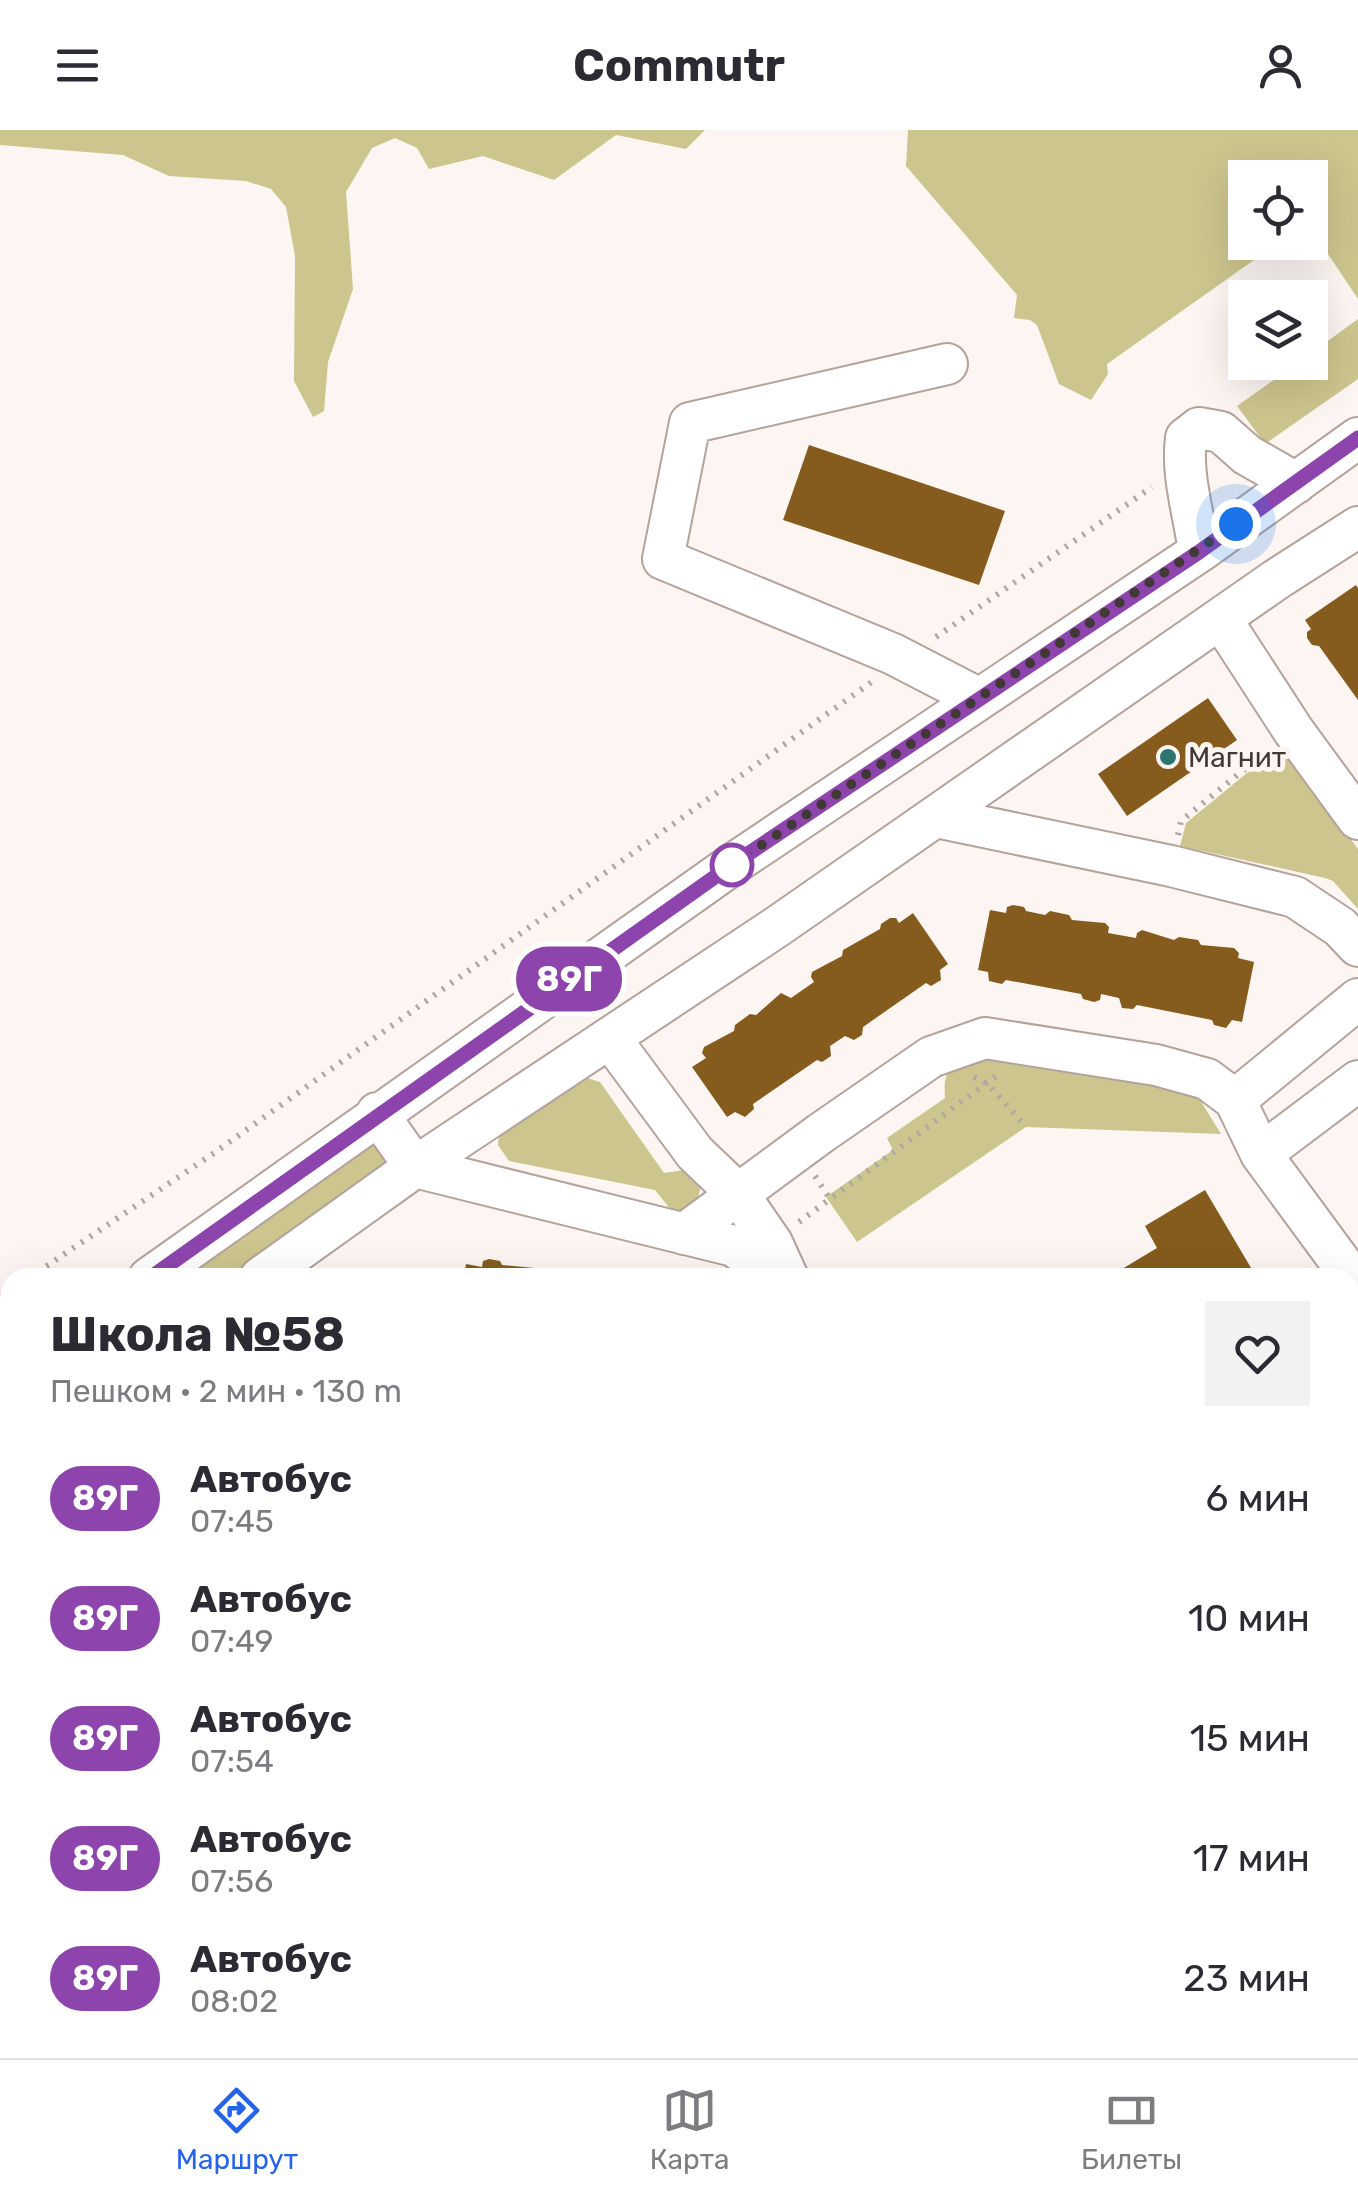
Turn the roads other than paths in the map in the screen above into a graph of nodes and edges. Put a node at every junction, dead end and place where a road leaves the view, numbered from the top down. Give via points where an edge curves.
1 (948, 364) dead end
2 (1358, 438) edge
3 (1296, 482) junction
4 (1358, 527) edge
5 (1199, 552) junction
6 (1221, 619) junction
7 (978, 698) junction
8 (936, 817) junction
9 (1358, 819) edge
10 (1358, 946) edge
11 (1358, 1000) edge
12 (610, 1038) junction
13 (1358, 1081) edge
14 (1235, 1100) junction
15 (377, 1113) junction
16 (1261, 1154) junction
17 (416, 1167) junction
18 (739, 1195) junction
19 (684, 1234) junction
20 (164, 1268) edge
21 (274, 1268) edge
22 (764, 1268) edge
23 (783, 1268) edge
24 (1345, 1268) edge

1 - 7 street via 690,422 663,558
2 - 3 street
3 - 5 street
3 - 5 street via 1221,432 1199,428 1186,438 1182,466
4 - 6 street
5 - 7 street
6 - 8 street
6 - 9 street
7 - 15 street
8 - 10 street via 1295,897
8 - 12 street
11 - 14 street
12 - 17 street
12 - 18 street via 695,1154
13 - 16 street
14 - 16 street
14 - 18 street via 1207,1079 1156,1065 985,1038 931,1057
15 - 17 street
15 - 20 street
16 - 24 street
17 - 19 street
17 - 21 street
18 - 19 street
18 - 23 street
19 - 22 street via 734,1246

